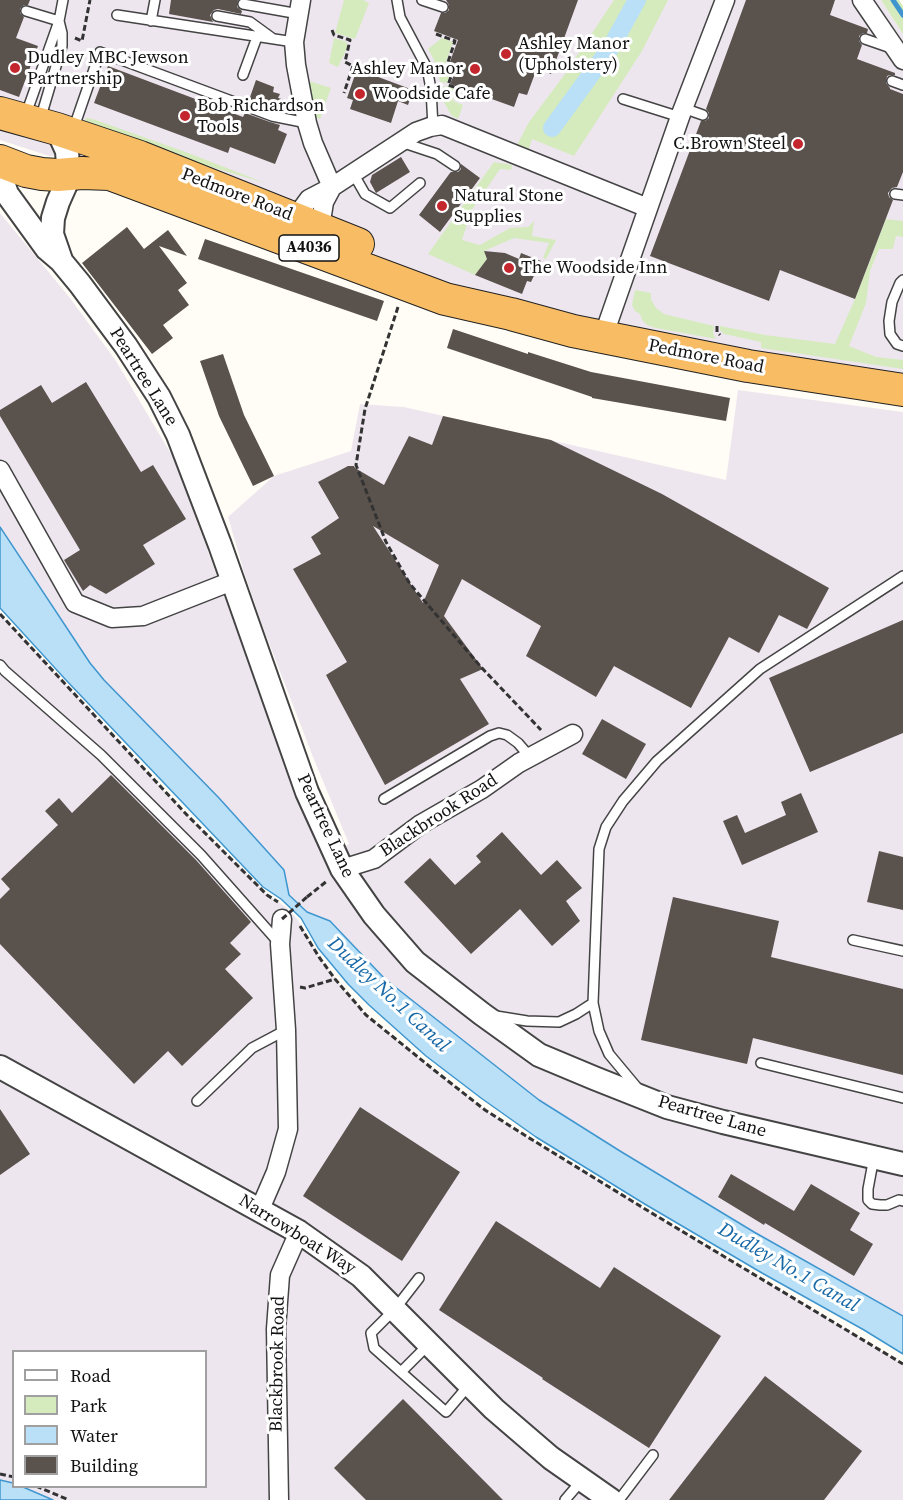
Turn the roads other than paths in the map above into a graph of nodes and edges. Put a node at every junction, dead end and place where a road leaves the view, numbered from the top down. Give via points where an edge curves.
1 (63, 0) edge
2 (155, 0) edge
3 (397, 0) edge
4 (423, 0) edge
5 (725, 0) edge
6 (862, 0) edge
7 (243, 4) dead end
8 (300, 7) edge
9 (443, 7) dead end
10 (26, 11) dead end
11 (117, 15) dead end
12 (217, 16) dead end
13 (59, 21) junction
14 (151, 21) junction
15 (257, 37) junction
16 (273, 39) junction
17 (865, 39) dead end
18 (294, 42) junction
19 (899, 55) edge
20 (94, 70) junction
21 (105, 74) dead end
22 (243, 75) dead end
23 (892, 81) dead end
24 (183, 83) junction
25 (903, 85) edge
26 (180, 93) dead end
27 (623, 99) dead end
28 (237, 103) junction
29 (251, 108) junction
30 (682, 113) junction
31 (233, 114) dead end
32 (703, 116) dead end
33 (247, 119) dead end
34 (307, 123) junction
35 (32, 126) edge
36 (433, 127) junction
37 (401, 142) junction
38 (0, 161) edge
39 (455, 166) dead end
40 (0, 173) edge
41 (353, 173) junction
42 (68, 174) junction
43 (420, 183) dead end
44 (332, 187) junction
45 (648, 208) junction
46 (309, 232) junction
47 (639, 233) junction
48 (61, 261) junction
49 (903, 280) edge
50 (603, 337) junction
51 (903, 346) edge
52 (903, 390) edge
53 (0, 470) edge
54 (903, 576) edge
55 (232, 581) junction
56 (0, 664) edge
57 (573, 734) dead end
58 (536, 754) junction
59 (384, 798) dead end
60 (342, 869) junction
61 (290, 918) road end
62 (853, 940) dead end
63 (280, 944) junction
64 (903, 951) edge
65 (593, 1003) junction
66 (482, 1014) junction
67 (286, 1030) junction
68 (761, 1063) dead end
69 (0, 1067) edge
70 (646, 1098) junction
71 (903, 1098) edge
72 (197, 1101) dead end
73 (874, 1157) junction
74 (903, 1164) edge
75 (903, 1201) edge
76 (260, 1209) junction
77 (298, 1232) junction
78 (419, 1278) dead end
79 (394, 1309) junction
80 (429, 1344) junction
81 (401, 1372) junction
82 (469, 1384) junction
83 (653, 1455) dead end
84 (582, 1480) junction
85 (279, 1500) edge
86 (565, 1500) edge
87 (611, 1500) edge
88 (619, 1500) edge

1 - 13 lane
2 - 14 lane
3 - 36 lane via 400,17 427,68
4 - 9 lane
5 - 30 street
6 - 19 street
7 - 8 lane
8 - 18 street
10 - 13 lane
11 - 14 lane
12 - 16 lane via 250,22
13 - 35 lane
13 - 35 lane via 62,46
14 - 15 lane
15 - 16 lane
15 - 22 lane
16 - 18 lane
17 - 19 lane
18 - 34 street
20 - 21 lane
20 - 24 lane via 100,52
20 - 35 lane
23 - 25 lane
24 - 26 lane
24 - 28 lane
27 - 30 lane
28 - 29 lane
28 - 31 lane
29 - 33 lane
29 - 34 lane
30 - 32 lane
30 - 45 street
30 - 47 lane via 684,134 650,223
34 - 44 street
35 - 42 street via 67,151
35 - 46 highway, Pedmore Road / A4036 via 140,156
36 - 37 street
36 - 45 street via 442,125
37 - 39 lane via 437,154
37 - 41 street
38 - 42 highway, A4036 via 26,171
40 - 48 street, Peartree Lane via 7,194 47,249
41 - 43 lane via 365,194 390,208
41 - 44 street
42 - 46 highway, Pedmore Road / A4036 via 110,174
42 - 48 street, Peartree Lane via 53,218 52,234
44 - 46 street via 309,199 301,210
45 - 47 street
46 - 50 highway, Pedmore Road / A4036 via 445,299
47 - 50 street
48 - 55 street, Peartree Lane via 126,346 159,397 178,435
49 - 51 lane via 888,321 891,334
50 - 52 highway, Pedmore Road / A4036 via 748,366
53 - 55 street via 75,603 112,618 143,616
54 - 65 lane via 760,669 657,761 623,801 606,827 599,849
55 - 60 street, Peartree Lane via 307,792
56 - 63 lane via 101,755 201,855
57 - 58 street, Blackbrook Road
58 - 59 lane via 507,735 490,736
58 - 60 street, Blackbrook Road via 421,824 374,859
60 - 66 street, Peartree Lane via 374,915 415,962
61 - 63 street
62 - 64 lane
63 - 67 street
65 - 66 lane via 559,1022
65 - 70 lane via 609,1054
66 - 70 street, Peartree Lane via 539,1054
67 - 72 lane via 252,1048
67 - 76 street via 288,1129
68 - 71 lane
69 - 76 street, Narrowboat Way
70 - 73 street, Peartree Lane via 723,1122
73 - 74 street, Peartree Lane
73 - 75 lane via 868,1200 880,1205
76 - 77 street, Narrowboat Way
77 - 79 street, Narrowboat Way via 362,1276
77 - 85 street, Blackbrook Road via 280,1275 276,1329
78 - 79 lane
79 - 80 street, Narrowboat Way
79 - 81 lane via 371,1333 374,1348
80 - 81 lane
80 - 82 street, Narrowboat Way
81 - 82 lane via 446,1412
82 - 84 street, Narrowboat Way via 551,1458
83 - 88 lane
84 - 86 lane
84 - 87 street, Narrowboat Way

